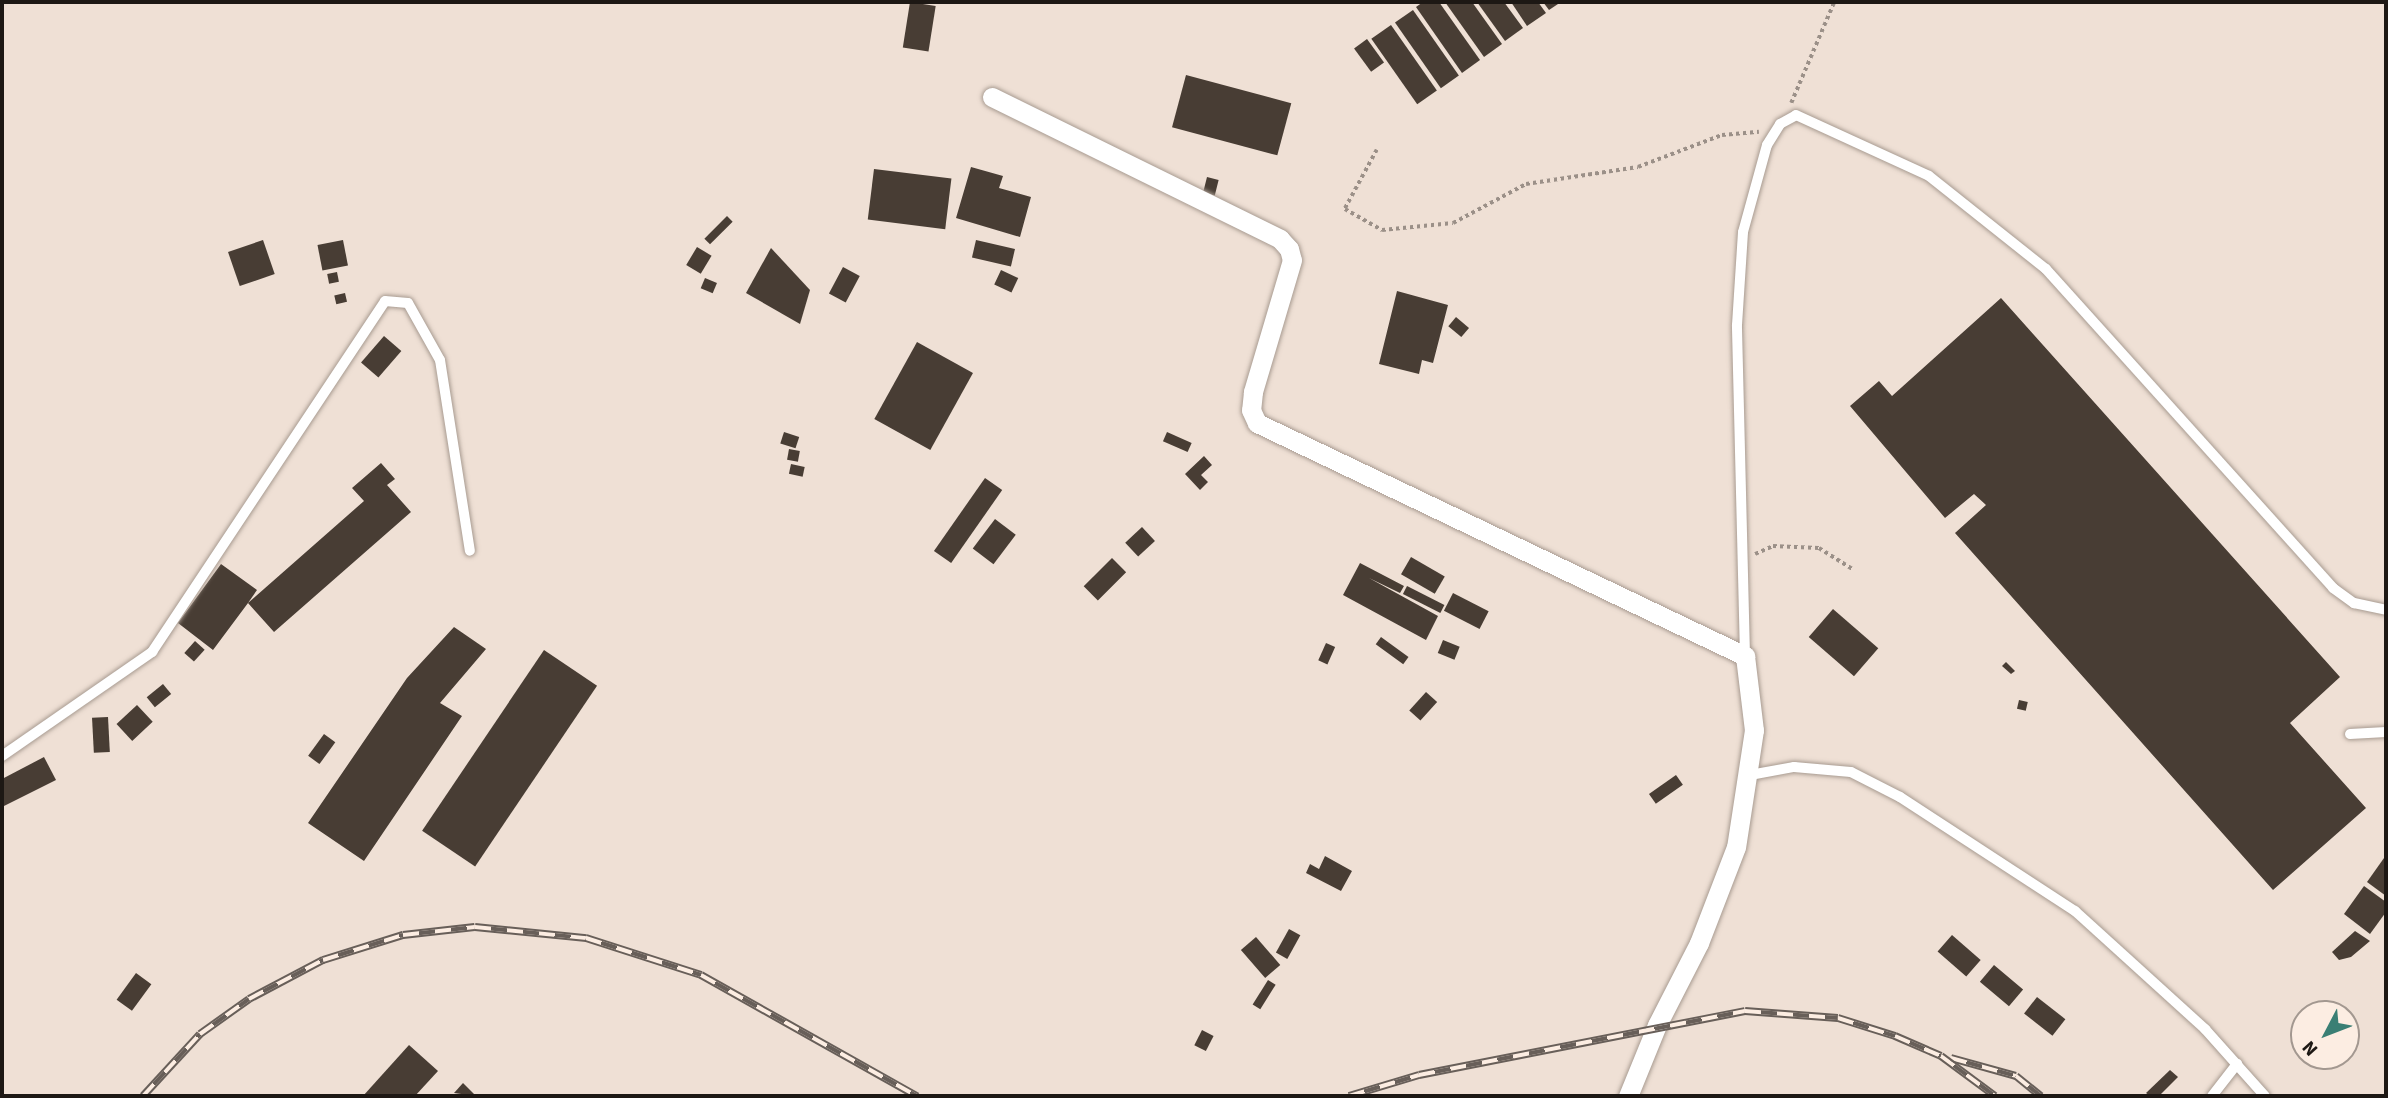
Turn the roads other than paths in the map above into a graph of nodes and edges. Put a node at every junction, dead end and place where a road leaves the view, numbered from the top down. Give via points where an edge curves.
1 (992, 97) dead end
2 (470, 551) dead end
3 (2386, 610) edge
4 (1745, 656) junction
5 (2386, 732) edge
6 (2350, 734) dead end
7 (2, 756) edge
8 (1750, 775) junction
9 (2237, 1063) junction
10 (1628, 1096) edge
11 (2212, 1096) edge
12 (2265, 1096) edge

1 - 4 street via 1280,239 1289,249 1292,260 1253,392 1251,410 1258,423
2 - 7 lane via 440,360 408,303 384,301 152,652
3 - 4 lane via 2354,603 2333,588 2046,269 1929,176 1796,115 1780,124 1767,145 1743,232 1738,325
4 - 8 street via 1754,730
5 - 6 lane
8 - 9 lane via 1794,767 1851,772 1900,797 2075,911
8 - 10 street via 1736,847 1699,943 1657,1025
9 - 11 lane
9 - 12 lane

